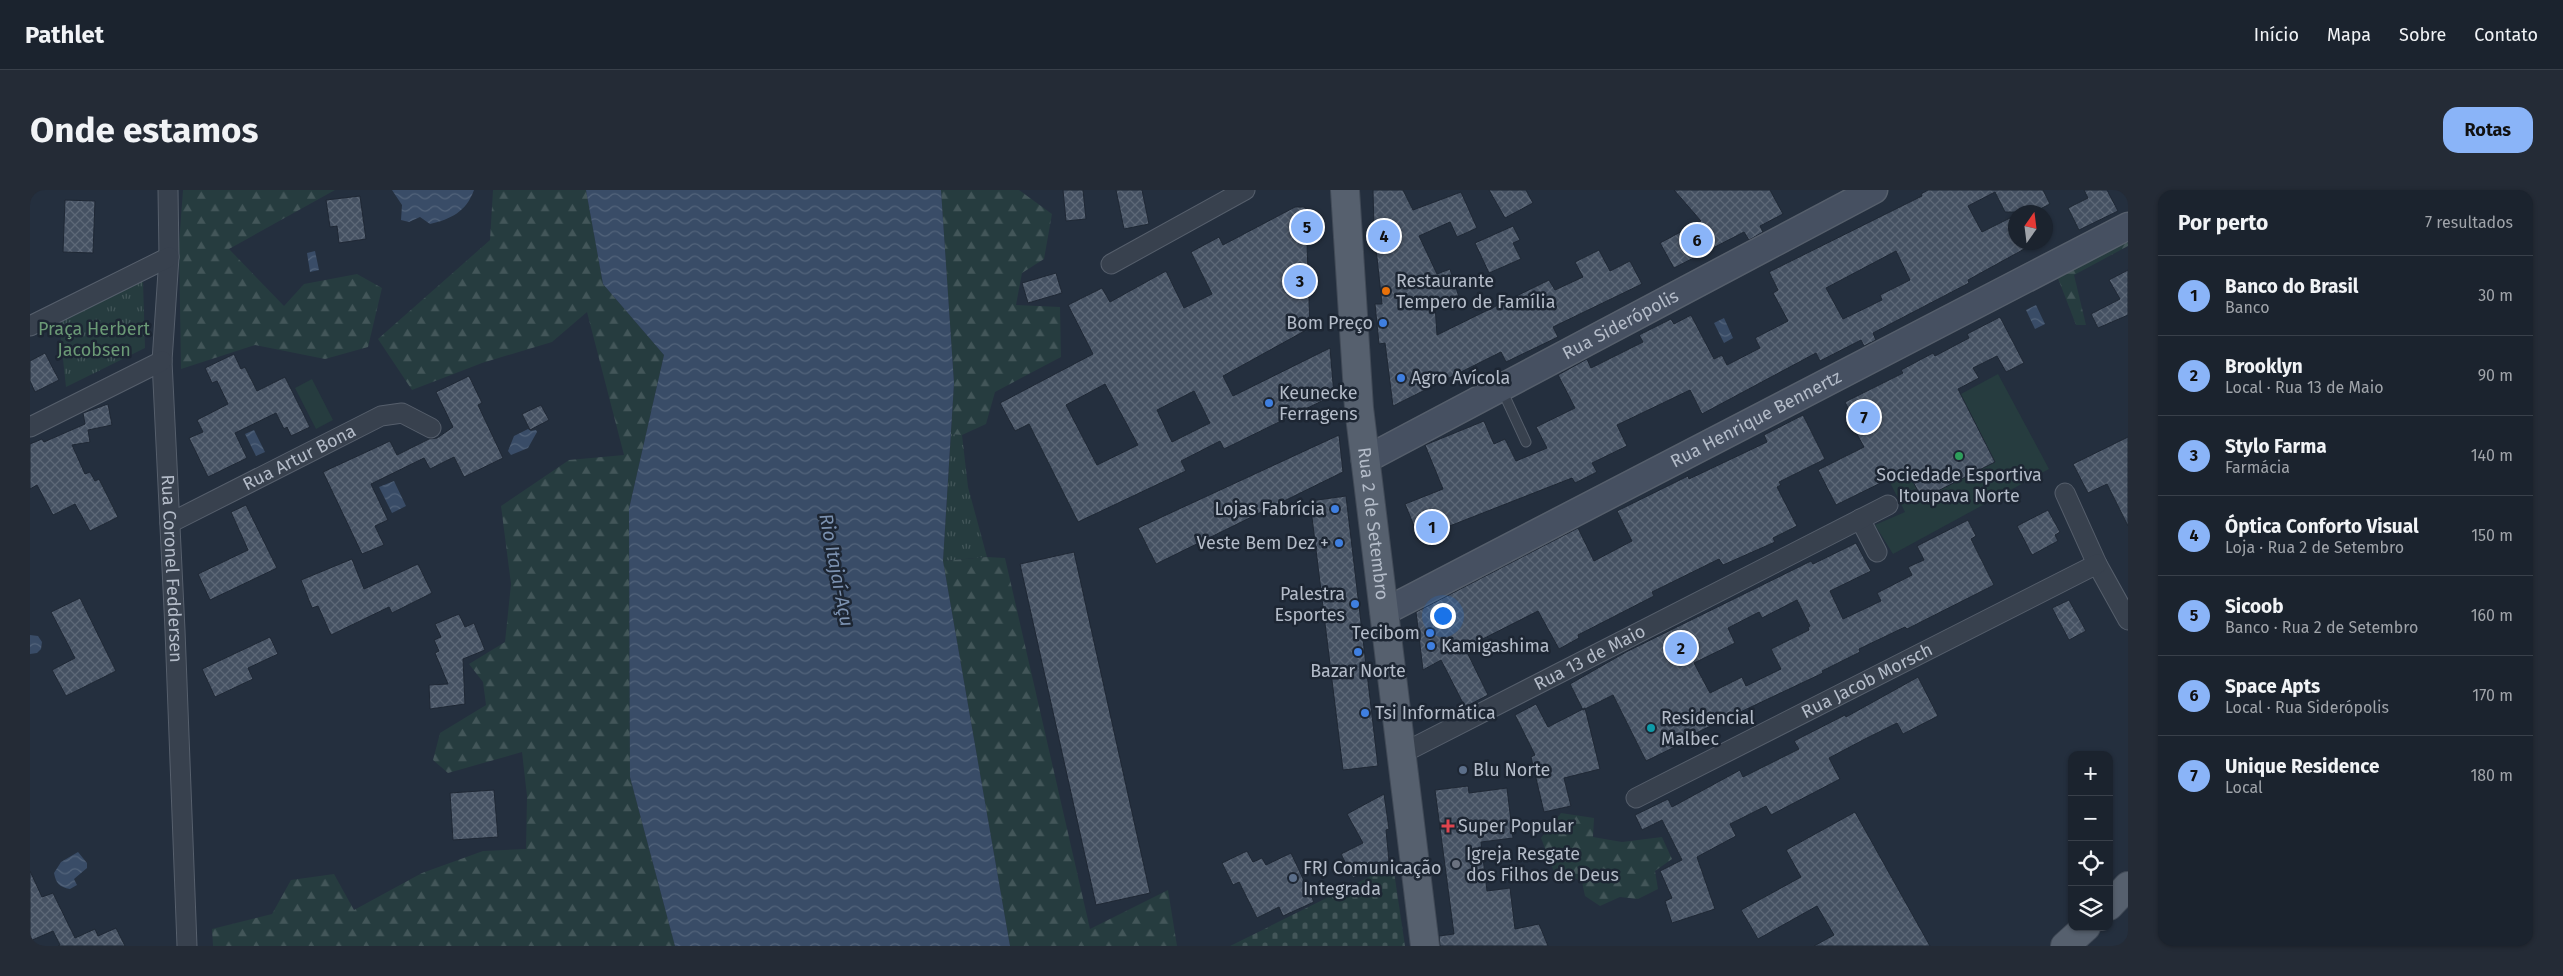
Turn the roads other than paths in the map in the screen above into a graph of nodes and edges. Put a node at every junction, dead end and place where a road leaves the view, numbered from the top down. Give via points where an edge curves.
1 (168, 190) edge
2 (1245, 190) edge
3 (1344, 190) edge
4 (1874, 190) edge
5 (2128, 226) edge
6 (168, 257) junction
7 (1111, 264) dead end
8 (30, 326) edge
9 (162, 362) junction
10 (1501, 388) junction
11 (30, 427) edge
12 (431, 428) dead end
13 (1526, 442) dead end
14 (1365, 460) junction
15 (2066, 493) dead end
16 (1888, 505) dead end
17 (1860, 519) junction
18 (170, 523) junction
19 (1877, 552) dead end
20 (2098, 564) junction
21 (1384, 612) junction
22 (2128, 620) edge
23 (1401, 754) junction
24 (1636, 798) dead end
25 (2128, 886) edge
26 (2113, 902) edge
27 (2081, 931) edge
28 (187, 946) edge
29 (1425, 946) edge
30 (2064, 946) edge

1 - 6 street, Rua Coronel Feddersen
2 - 7 street
3 - 14 main road, Rua 2 de Setembro via 1352,327
4 - 10 street, Rua Siderópolis
5 - 21 street, Rua Henrique Bennertz
6 - 8 street
6 - 9 street, Rua Coronel Feddersen
9 - 11 street
9 - 18 street, Rua Coronel Feddersen
10 - 13 lane
10 - 14 street, Rua Siderópolis
12 - 18 street, Rua Artur Bona via 402,413 381,416
14 - 21 main road, Rua 2 de Setembro
15 - 20 street
16 - 17 street, Rua 13 de Maio
17 - 19 street
17 - 23 street, Rua 13 de Maio
18 - 28 street, Rua Coronel Feddersen
20 - 22 street
20 - 24 street, Rua Jacob Morsch
21 - 23 main road, Rua 2 de Setembro
23 - 29 main road, Rua 2 de Setembro
25 - 26 main road
27 - 30 main road

